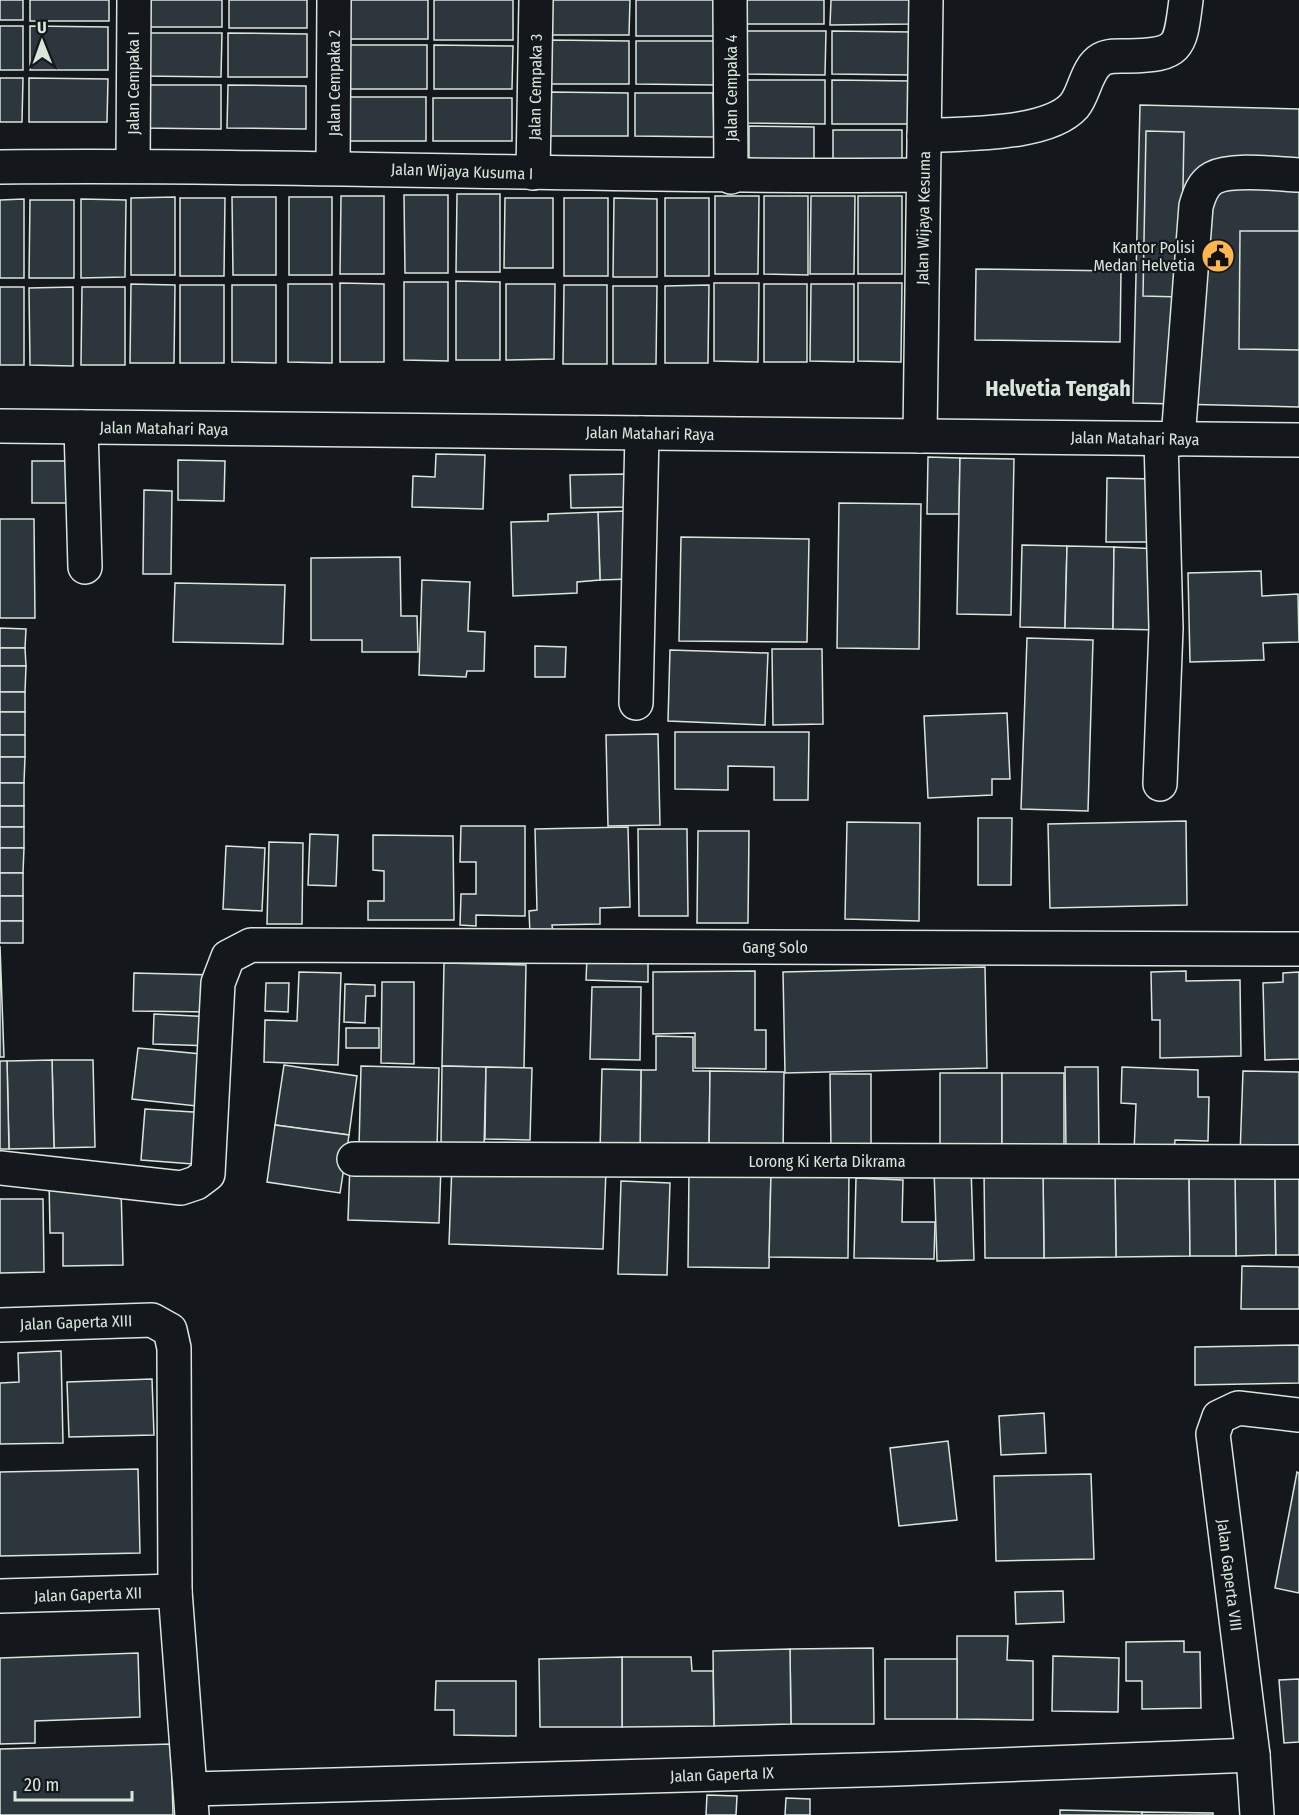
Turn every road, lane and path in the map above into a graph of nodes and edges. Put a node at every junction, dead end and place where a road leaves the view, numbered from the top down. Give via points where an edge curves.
1 (134, 0) edge
2 (334, 0) edge
3 (536, 0) edge
4 (730, 0) edge
5 (926, 0) edge
6 (1186, 0) edge
7 (924, 136) junction
8 (133, 166) junction
9 (0, 167) edge
10 (333, 167) junction
11 (533, 173) junction
12 (923, 175) junction
13 (1299, 175) edge
14 (731, 177) junction
15 (0, 426) edge
16 (81, 427) junction
17 (642, 433) junction
18 (920, 436) junction
19 (1169, 439) junction
20 (1299, 440) edge
21 (85, 567) dead end
22 (636, 703) dead end
23 (1160, 784) dead end
24 (1299, 949) edge
25 (354, 1159) dead end
26 (1299, 1162) edge
27 (0, 1168) edge
28 (0, 1325) edge
29 (1299, 1415) edge
30 (175, 1591) junction
31 (0, 1596) edge
32 (1253, 1755) junction
33 (192, 1802) edge
34 (1257, 1815) edge

1 - 8 street, Jalan Cempaka I
2 - 10 street, Jalan Cempaka 2
3 - 11 street, Jalan Cempaka 3
4 - 14 street, Jalan Cempaka 4
5 - 7 street, Jalan Wijaya Kesuma
6 - 7 street via 1181,37 1171,50 1101,59 1074,105 1057,119 1039,127
7 - 12 street, Jalan Wijaya Kesuma
8 - 9 street, Jalan Wijaya Kusuma I
8 - 10 street, Jalan Wijaya Kusuma I
10 - 11 street, Jalan Wijaya Kusuma I
11 - 14 street, Jalan Wijaya Kusuma I
12 - 14 street, Jalan Wijaya Kusuma I
12 - 18 street, Jalan Wijaya Kesuma
13 - 19 street via 1228,173 1212,179 1201,191 1196,206
15 - 16 street, Jalan Matahari Raya
16 - 17 street, Jalan Matahari Raya
16 - 21 street
17 - 18 street, Jalan Matahari Raya
17 - 22 street
18 - 19 street, Jalan Matahari Raya
19 - 20 street, Jalan Matahari Raya
19 - 23 street
24 - 27 street, Gang Solo via 251,945 228,957 218,983 208,1174 181,1188
25 - 26 street, Lorong Ki Kerta Dikrama
28 - 30 street, Jalan Gaperta XIII via 152,1320 170,1330 174,1348
29 - 32 street, Jalan Gaperta VIII via 1238,1408 1219,1417 1213,1434
30 - 31 street, Jalan Gaperta XII
30 - 33 street
32 - 33 street, Jalan Gaperta IX
32 - 34 street, Jalan Gaperta VIII

